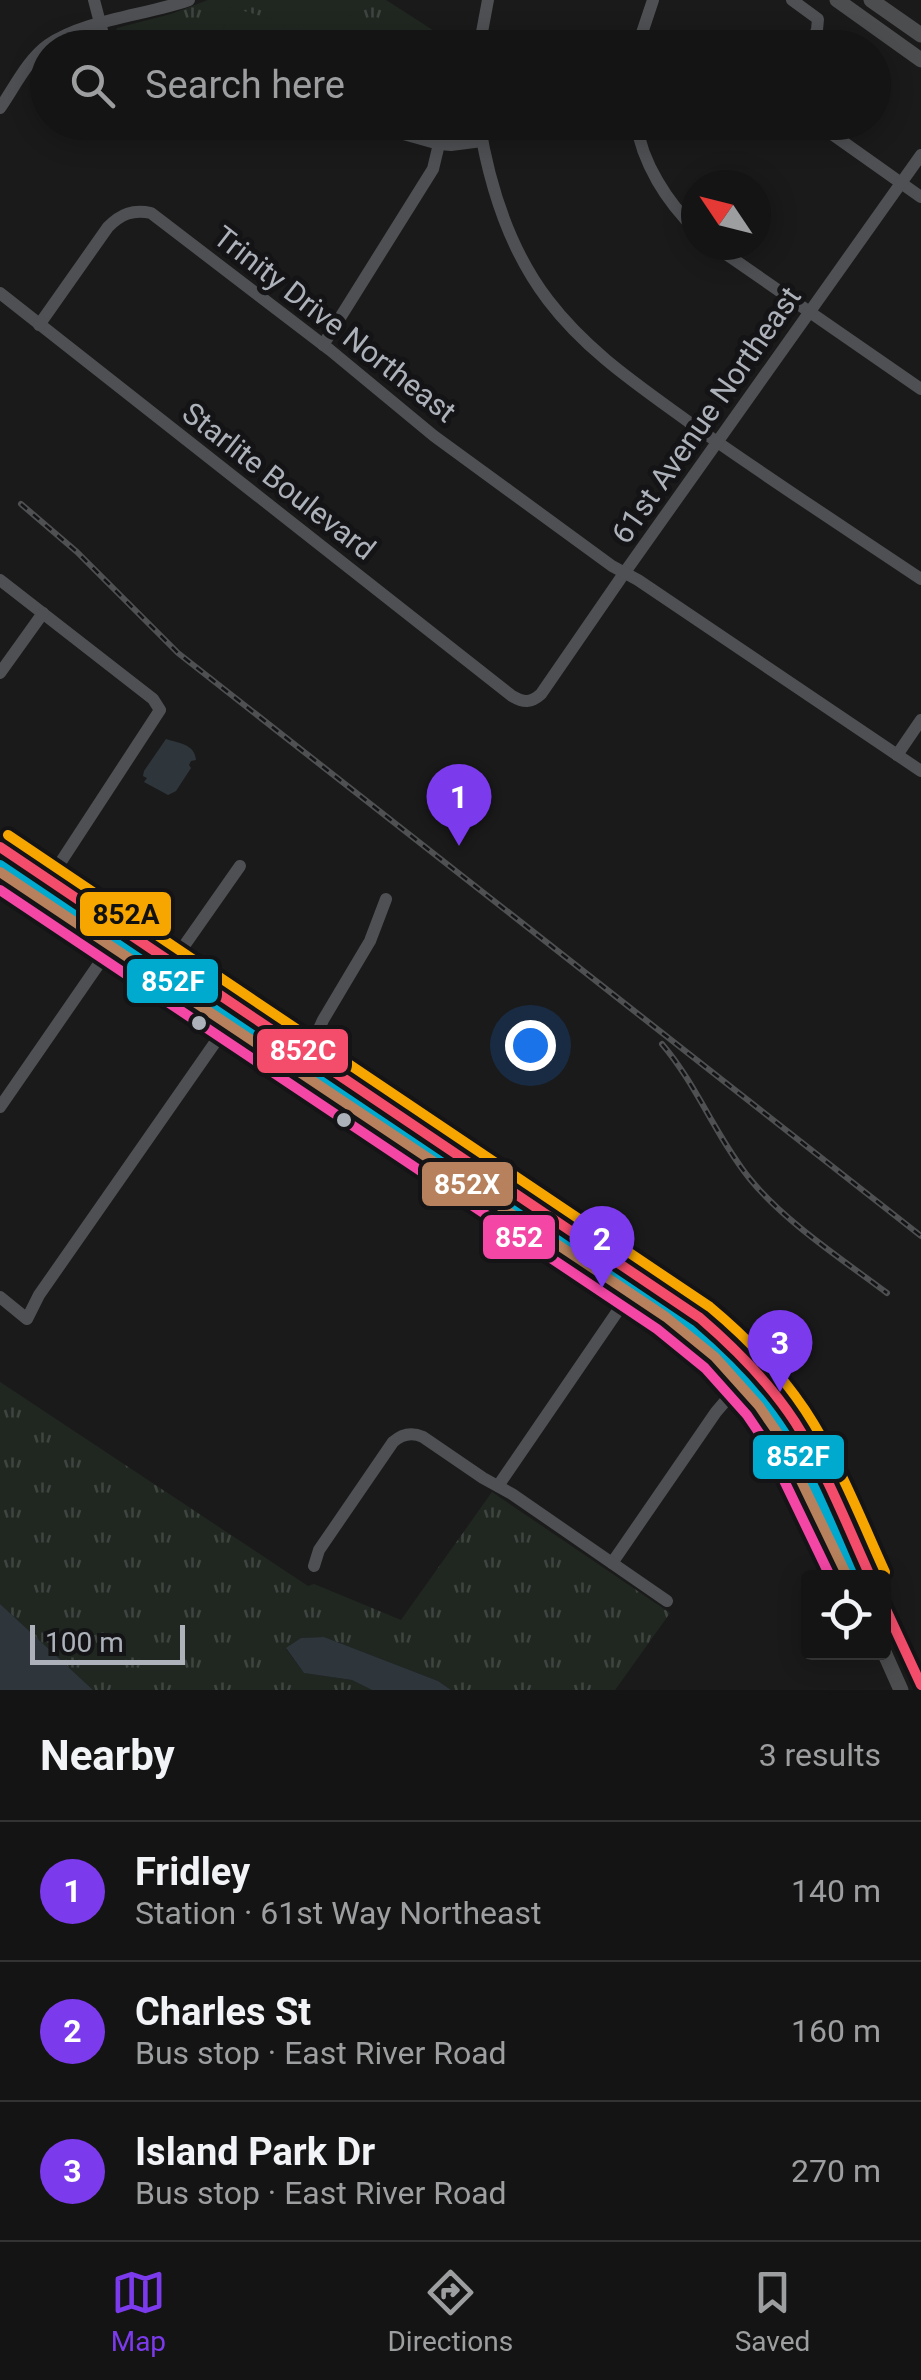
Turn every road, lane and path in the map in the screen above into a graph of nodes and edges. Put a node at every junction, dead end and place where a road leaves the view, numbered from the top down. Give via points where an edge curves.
1 (94, 0) edge
2 (189, 0) edge
3 (488, 0) edge
4 (653, 0) edge
5 (792, 0) edge
6 (838, 0) edge
7 (870, 0) edge
8 (100, 24) junction
9 (78, 30) edge
10 (102, 30) edge
11 (482, 30) edge
12 (643, 30) edge
13 (816, 30) edge
14 (880, 30) edge
15 (921, 35) edge
16 (891, 38) edge
17 (921, 60) edge
18 (30, 66) edge
19 (0, 108) edge
20 (425, 140) edge
21 (641, 140) edge
22 (840, 140) edge
23 (482, 141) joint
24 (439, 144) junction
25 (921, 154) edge
26 (901, 184) junction
27 (921, 197) edge
28 (681, 214) edge
29 (734, 260) edge
30 (0, 293) edge
31 (809, 314) junction
32 (39, 325) junction
33 (323, 346) junction
34 (921, 389) edge
35 (718, 443) junction
36 (624, 572) junction
37 (921, 579) edge
38 (0, 580) edge
39 (43, 613) junction
40 (0, 673) edge
41 (529, 702) joint
42 (921, 720) edge
43 (897, 755) junction
44 (921, 771) edge
45 (0, 848) edge
46 (240, 866) dead end
47 (0, 872) edge
48 (49, 880) junction
49 (386, 898) dead end
50 (112, 946) junction
51 (172, 962) junction
52 (228, 1024) junction
53 (308, 1053) junction
54 (299, 1073) junction
55 (0, 1107) edge
56 (641, 1277) junction
57 (629, 1294) junction
58 (0, 1296) edge
59 (740, 1384) junction
60 (498, 1486) junction
61 (612, 1563) junction
62 (314, 1566) dead end
63 (844, 1570) edge
64 (867, 1570) edge
65 (667, 1601) dead end
66 (891, 1620) edge
67 (888, 1660) edge
68 (921, 1686) edge
69 (902, 1690) edge

1 - 8 street
2 - 8 street
3 - 11 street
4 - 12 street
5 - 13 street via 818,19
6 - 14 main road
7 - 15 main road
8 - 9 street
8 - 10 street
16 - 17 main road
18 - 19 street
20 - 24 street
21 - 28 street
22 - 26 street
23 - 24 street
23 - 35 street via 496,198 545,296 604,360
24 - 33 street via 433,169
25 - 26 street, 61st Avenue Northeast
26 - 27 street
26 - 31 street, 61st Avenue Northeast
29 - 31 street
30 - 32 street, Starlite Boulevard
31 - 34 street
31 - 35 street, 61st Avenue Northeast
32 - 33 street, Trinity Drive Northeast via 108,227 140,211 160,218
32 - 41 street, Starlite Boulevard via 512,696
33 - 36 street, Trinity Drive Northeast via 434,436
35 - 36 street, 61st Avenue Northeast
35 - 37 street
36 - 41 street, 61st Avenue Northeast via 542,694
36 - 43 street, Trinity Drive Northeast
38 - 39 street
39 - 40 street
39 - 48 street via 160,710
42 - 43 street
43 - 44 street, Trinity Drive Northeast
45 - 48 main road
46 - 51 street
47 - 50 main road
48 - 51 main road
49 - 53 street via 370,942
50 - 52 main road
50 - 55 street
51 - 53 main road
52 - 54 main road
52 - 58 street via 26,1318
53 - 54 street
53 - 56 main road
54 - 57 main road
56 - 57 street
56 - 64 main road via 731,1344 774,1394 814,1456
57 - 59 main road via 716,1357
57 - 60 street
59 - 61 street
59 - 63 main road via 779,1435
60 - 61 street
60 - 62 street via 423,1437 407,1434 394,1442
61 - 65 street
66 - 68 main road
67 - 69 main road

